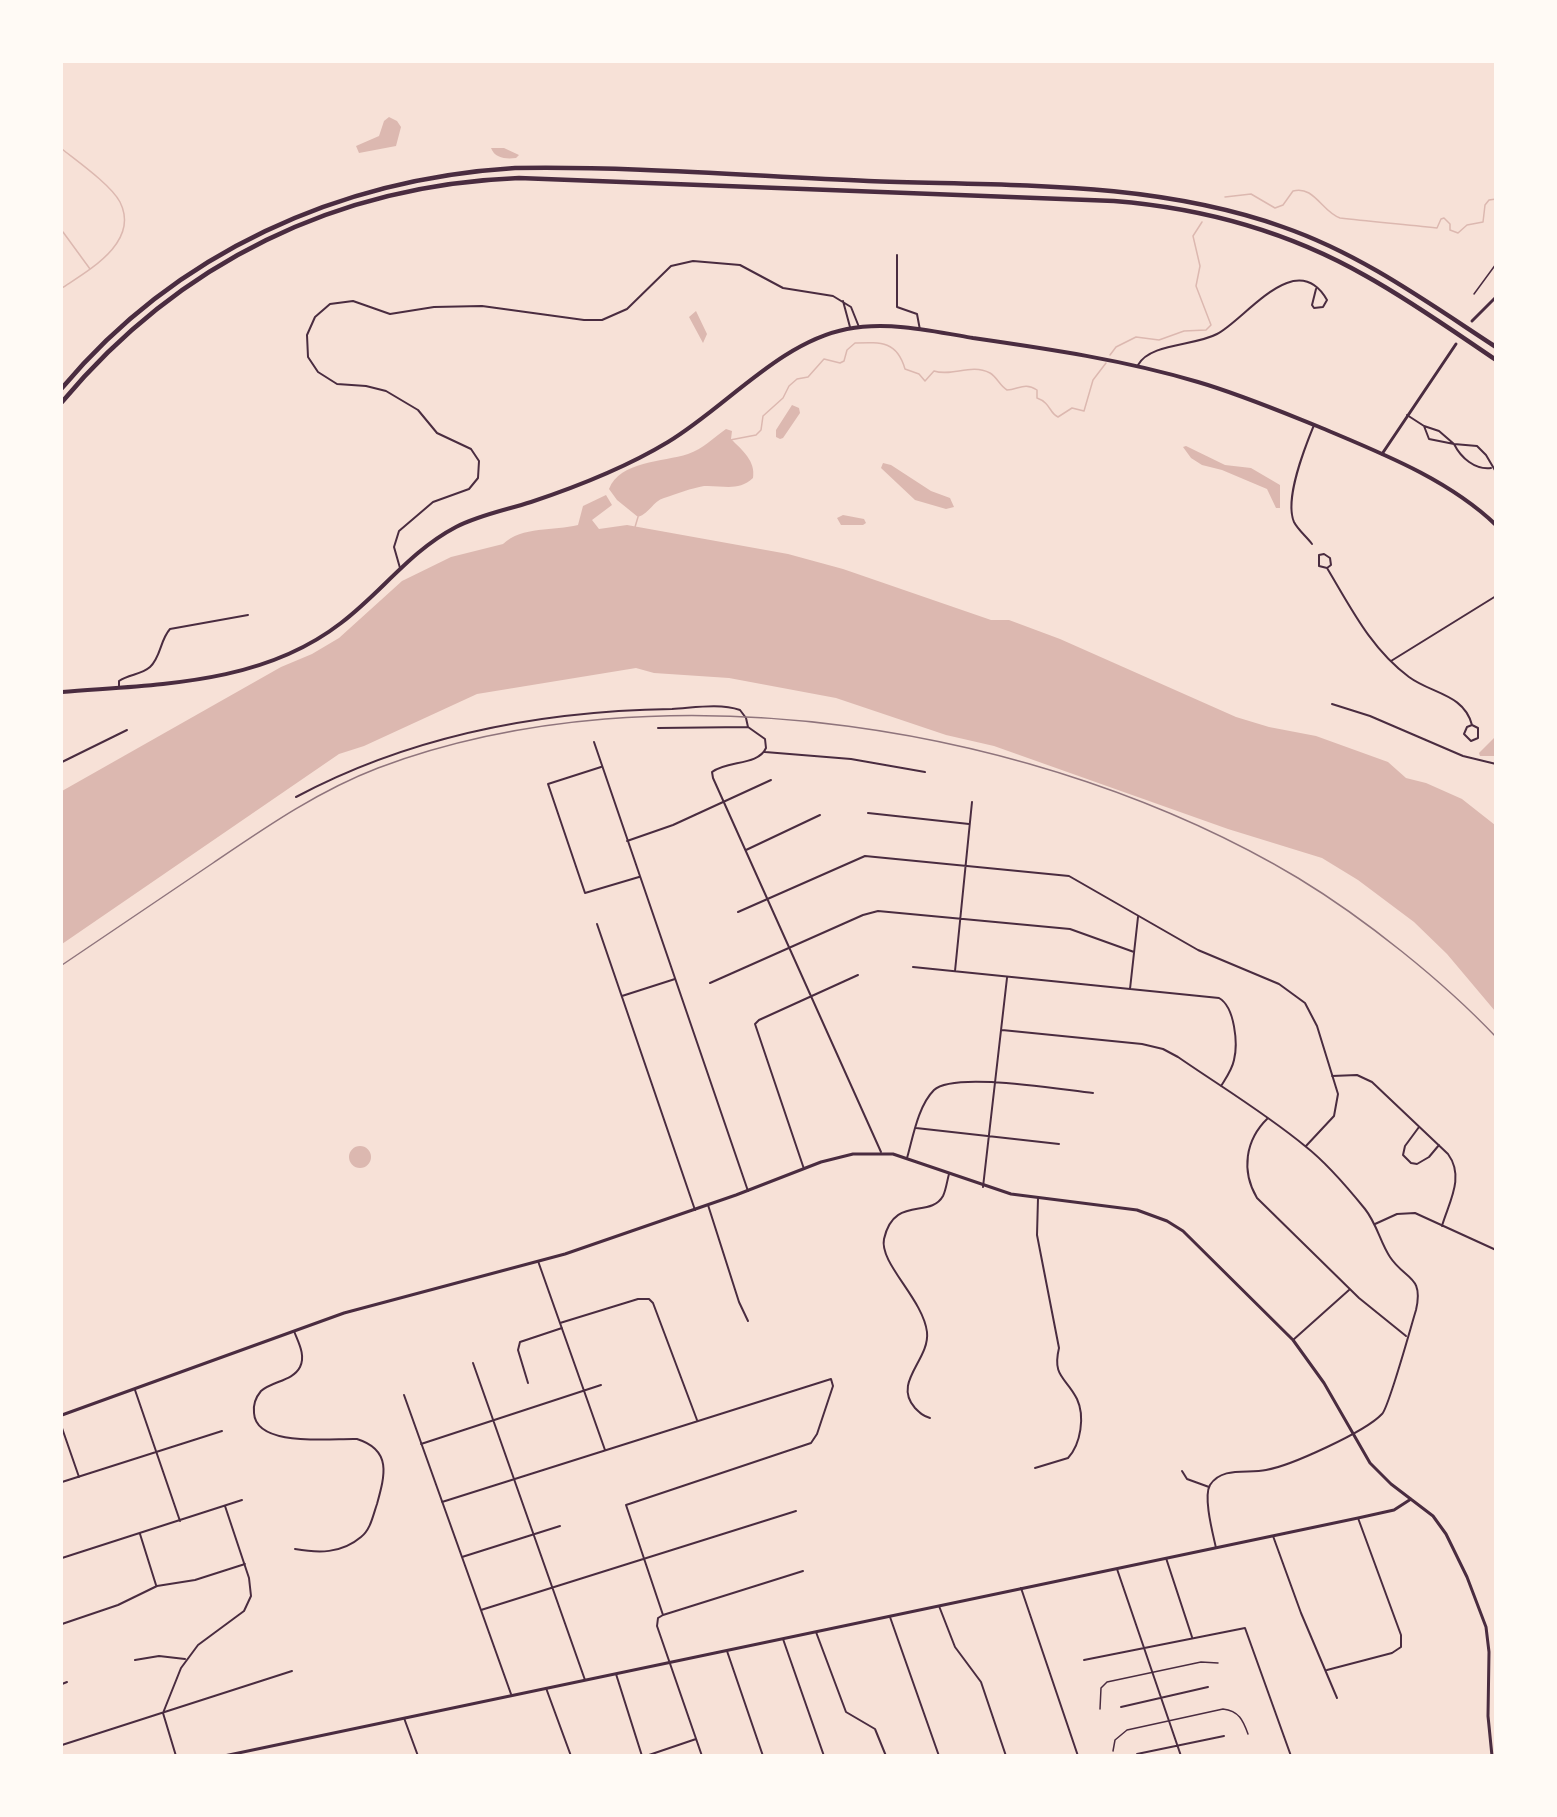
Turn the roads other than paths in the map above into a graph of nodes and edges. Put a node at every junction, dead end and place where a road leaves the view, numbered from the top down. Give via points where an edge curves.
1 (897, 255) dead end
2 (1496, 264) edge
3 (1316, 290) junction
4 (1474, 294) dead end
5 (1496, 297) edge
6 (843, 301) junction
7 (1472, 321) dead end
8 (859, 327) junction
9 (850, 328) junction
10 (920, 330) junction
11 (1456, 344) dead end
12 (1496, 347) edge
13 (1496, 360) edge
14 (1138, 365) junction
15 (62, 388) edge
16 (62, 402) edge
17 (1407, 415) junction
18 (1314, 425) junction
19 (1424, 426) junction
20 (1454, 444) junction
21 (1382, 454) junction
22 (1491, 468) junction
23 (1496, 472) edge
24 (1496, 525) edge
25 (1312, 544) dead end
26 (400, 568) junction
27 (1327, 568) junction
28 (1496, 597) edge
29 (248, 615) dead end
30 (1391, 660) junction
31 (119, 687) junction
32 (62, 692) edge
33 (1332, 704) dead end
34 (1472, 725) junction
35 (748, 727) junction
36 (658, 728) dead end
37 (126, 730) dead end
38 (594, 742) dead end
39 (765, 752) junction
40 (62, 762) edge
41 (1496, 764) edge
42 (601, 766) junction
43 (925, 772) dead end
44 (771, 780) dead end
45 (296, 797) dead end
46 (723, 801) junction
47 (972, 802) dead end
48 (868, 813) dead end
49 (820, 815) dead end
50 (969, 824) junction
51 (627, 841) junction
52 (746, 850) junction
53 (966, 864) junction
54 (639, 876) junction
55 (768, 899) junction
56 (738, 912) dead end
57 (1138, 917) junction
58 (960, 918) junction
59 (597, 924) dead end
60 (789, 948) junction
61 (1134, 952) junction
62 (913, 967) dead end
63 (955, 971) junction
64 (858, 975) dead end
65 (1008, 977) junction
66 (675, 979) junction
67 (710, 983) dead end
68 (1130, 990) junction
69 (622, 996) junction
70 (812, 996) junction
71 (1002, 1030) junction
72 (1332, 1076) junction
73 (997, 1083) junction
74 (1221, 1086) junction
75 (1093, 1093) dead end
76 (1268, 1118) junction
77 (1419, 1127) junction
78 (916, 1128) junction
79 (991, 1136) junction
80 (1059, 1144) dead end
81 (1439, 1145) junction
82 (1306, 1146) junction
83 (881, 1152) junction
84 (907, 1158) junction
85 (804, 1169) junction
86 (949, 1174) junction
87 (983, 1187) junction
88 (748, 1191) junction
89 (1038, 1198) junction
90 (708, 1205) junction
91 (695, 1210) junction
92 (1375, 1224) junction
93 (1442, 1226) junction
94 (1496, 1250) edge
95 (538, 1261) junction
96 (1350, 1289) junction
97 (748, 1321) dead end
98 (560, 1323) junction
99 (562, 1328) junction
100 (294, 1331) junction
101 (1407, 1337) junction
102 (1293, 1340) junction
103 (473, 1363) dead end
104 (528, 1383) dead end
105 (602, 1385) dead end
106 (135, 1389) junction
107 (584, 1390) junction
108 (404, 1395) dead end
109 (62, 1415) edge
110 (930, 1418) dead end
111 (494, 1420) junction
112 (697, 1420) junction
113 (62, 1428) edge
114 (222, 1431) dead end
115 (1352, 1433) junction
116 (421, 1444) junction
117 (605, 1450) junction
118 (157, 1452) junction
119 (1035, 1468) dead end
120 (1182, 1471) dead end
121 (79, 1477) junction
122 (514, 1478) junction
123 (62, 1482) edge
124 (1209, 1487) junction
125 (1411, 1499) junction
126 (242, 1500) dead end
127 (442, 1502) junction
128 (225, 1506) junction
129 (796, 1510) dead end
130 (1358, 1518) junction
131 (180, 1521) junction
132 (560, 1526) dead end
133 (140, 1533) junction
134 (533, 1534) junction
135 (1273, 1536) junction
136 (1216, 1548) junction
137 (295, 1549) dead end
138 (462, 1557) junction
139 (62, 1558) edge
140 (644, 1558) junction
141 (1166, 1558) junction
142 (244, 1564) junction
143 (1117, 1569) junction
144 (803, 1571) dead end
145 (157, 1586) junction
146 (553, 1588) junction
147 (1022, 1588) junction
148 (939, 1606) junction
149 (481, 1610) junction
150 (663, 1616) junction
151 (890, 1617) junction
152 (62, 1624) edge
153 (816, 1632) junction
154 (1192, 1637) junction
155 (783, 1639) junction
156 (1145, 1647) junction
157 (727, 1651) junction
158 (187, 1659) junction
159 (135, 1660) dead end
160 (1084, 1660) dead end
161 (669, 1663) junction
162 (1218, 1663) dead end
163 (1327, 1670) junction
164 (292, 1671) dead end
165 (1154, 1672) junction
166 (616, 1674) junction
167 (585, 1681) junction
168 (68, 1682) dead end
169 (62, 1684) edge
170 (1208, 1687) dead end
171 (546, 1688) junction
172 (512, 1696) junction
173 (1162, 1696) junction
174 (1337, 1698) dead end
175 (1494, 1699) dead end
176 (1488, 1700) junction
177 (1121, 1707) dead end
178 (1100, 1708) dead end
179 (163, 1713) junction
180 (404, 1718) junction
181 (1170, 1722) junction
182 (1248, 1734) dead end
183 (1224, 1736) dead end
184 (696, 1739) junction
185 (62, 1745) edge
186 (1178, 1745) junction
187 (1113, 1751) dead end
188 (1137, 1754) edge
189 (176, 1755) edge
190 (224, 1755) edge
191 (418, 1755) edge
192 (571, 1755) edge
193 (644, 1755) edge
194 (702, 1755) edge
195 (763, 1755) edge
196 (824, 1755) edge
197 (886, 1755) edge
198 (939, 1755) edge
199 (1006, 1755) edge
200 (1078, 1755) edge
201 (1181, 1755) edge
202 (1291, 1755) edge
203 (1492, 1755) edge

1 - 10 street via 897,307 917,314
2 - 4 lane
3 - 3 street via 1327,300 1318,309 1311,305
3 - 14 street via 1301,281 1275,288 1215,335 1152,352
5 - 7 street
6 - 8 street via 854,312
6 - 9 street
6 - 26 street via 830,295 783,288 740,265 693,261 671,266 627,309 602,320 482,306 434,307 390,314 353,301 326,307 312,320 307,335 308,357 318,372 337,384 386,391 418,411 437,433 471,449 479,461 478,478 470,489 437,500 399,531 394,547
8 - 9 main road
8 - 10 main road
9 - 26 main road via 801,346 690,428 637,459 596,479 463,524 434,540
10 - 14 main road
11 - 17 street
12 - 15 highway via 1391,278 1322,242 1250,216 1175,198 1066,188 515,168 449,174 385,187 322,206 261,232 204,264 141,309
13 - 16 highway via 1347,266 1286,239 1191,211 1114,201 519,178 453,183 388,195 304,223 254,245 143,318 95,363
14 - 18 main road via 1245,396
17 - 19 street
17 - 21 street
18 - 21 main road
18 - 25 street via 1302,453 1293,513 1295,523
19 - 20 street via 1439,431
19 - 20 street via 1429,439
20 - 22 street via 1465,459
20 - 22 street via 1477,446
21 - 24 main road via 1452,491
22 - 23 street
26 - 31 main road via 334,629 275,661 212,678
27 - 27 street via 1319,566 1319,555 1327,554 1330,558
27 - 30 street via 1365,632
28 - 30 street
29 - 31 street via 170,629 152,665 124,677
30 - 34 street via 1410,678 1459,702 1467,710
31 - 32 main road
33 - 41 street via 1452,752
34 - 34 street via 1464,734 1473,741 1480,733
35 - 36 street
35 - 39 street via 765,740
35 - 45 street via 740,710 730,707 572,715 491,727 380,759
37 - 40 street
38 - 42 street
39 - 43 street via 851,759
39 - 46 street via 712,772
42 - 51 street
42 - 54 street via 548,784 585,894
44 - 46 street
46 - 51 street
46 - 52 street
47 - 50 street
48 - 50 street
49 - 52 street
50 - 53 street
51 - 54 street
52 - 55 street
53 - 55 street via 865,856
53 - 57 street via 1069,876
53 - 58 street
54 - 66 street
55 - 56 street
55 - 60 street
57 - 61 street
57 - 72 street via 1217,959 1293,992 1313,1016
58 - 60 street via 878,911
58 - 61 street via 1070,929
58 - 63 street
59 - 69 street
60 - 67 street
60 - 70 street
61 - 68 street
62 - 63 street
63 - 65 street
64 - 70 street
65 - 68 street
65 - 71 street
66 - 69 street
66 - 88 street
68 - 74 street via 1208,996 1224,1001 1230,1012 1235,1054
69 - 91 street
70 - 83 street
70 - 85 street via 755,1024
71 - 73 street
71 - 74 street via 1153,1046 1178,1057
72 - 77 street via 1351,1074 1367,1079
72 - 82 street via 1338,1094 1336,1112
73 - 75 street
73 - 78 street via 956,1081 939,1086 926,1102
73 - 79 street
74 - 76 street
76 - 82 street
76 - 96 street via 1248,1151 1254,1193
77 - 81 street
77 - 81 street via 1405,1146 1403,1155 1411,1163 1424,1162
78 - 79 street
78 - 84 street
79 - 80 street
79 - 87 street
81 - 93 street via 1452,1159 1457,1174
82 - 92 street via 1365,1208
83 - 84 street
83 - 85 street via 842,1157
84 - 86 street
85 - 88 street
86 - 87 street
86 - 110 street via 941,1198 930,1206 900,1214 889,1226 884,1241 886,1257 924,1315 926,1348 907,1390 911,1403
87 - 89 street
88 - 90 street
89 - 102 street via 1137,1210 1167,1221 1192,1240
89 - 119 street via 1037,1234 1059,1348 1057,1367 1077,1400 1080,1424 1078,1441 1068,1458
90 - 91 street
90 - 97 street
91 - 95 street
92 - 93 street via 1407,1213
92 - 101 street via 1392,1260 1410,1275 1418,1289
93 - 94 street
95 - 98 street
95 - 100 street via 382,1302
96 - 101 street
96 - 102 street
98 - 99 street
98 - 112 street via 649,1299 654,1303
99 - 104 street via 520,1342 518,1350
99 - 107 street
100 - 106 street
100 - 137 street via 302,1352 300,1367 258,1395 254,1412 259,1427 276,1437 357,1438 368,1442 383,1460 385,1474 370,1526 362,1537 329,1552
101 - 115 street via 1384,1411
102 - 115 street via 1324,1383
103 - 111 street
105 - 107 street
106 - 109 street
106 - 118 street
107 - 111 street
107 - 117 street
108 - 116 street
111 - 116 street
111 - 122 street
112 - 117 street
112 - 140 street via 831,1379 833,1386 811,1443 626,1505
113 - 121 street
114 - 118 street
115 - 124 street via 1271,1470 1226,1473
115 - 125 street via 1378,1471
116 - 127 street
117 - 122 street
118 - 121 street
118 - 131 street
120 - 124 street via 1188,1479
121 - 123 street
122 - 127 street
122 - 134 street
124 - 136 street
125 - 130 street via 1394,1510
125 - 176 street via 1446,1534 1473,1593 1488,1640
126 - 128 street
127 - 138 street
128 - 131 street
128 - 142 street
129 - 140 street
130 - 135 street
130 - 163 street via 1401,1635 1401,1647 1392,1653
131 - 133 street
132 - 134 street
133 - 139 street
133 - 145 street
134 - 138 street
134 - 146 street
135 - 136 street
135 - 163 street via 1301,1614
136 - 141 street
138 - 149 street
140 - 146 street
140 - 150 street
141 - 143 street
141 - 154 street
142 - 145 street via 195,1580
142 - 158 street via 251,1592 247,1607 198,1645
143 - 147 street
143 - 156 street
144 - 150 street
145 - 152 street via 118,1605
146 - 149 street
146 - 167 street
147 - 148 street
147 - 200 street
148 - 151 street
148 - 199 street via 958,1652 981,1682
149 - 172 street
150 - 161 street via 658,1618 657,1626
151 - 153 street
151 - 198 street
153 - 155 street
153 - 197 street via 846,1712 875,1729
154 - 156 street
154 - 202 street via 1245,1628
155 - 157 street
155 - 196 street
156 - 160 street
156 - 165 street
157 - 161 street
157 - 195 street
158 - 159 street via 170,1655
158 - 179 street
161 - 166 street
161 - 184 street
162 - 165 lane via 1201,1662
163 - 174 street
164 - 179 street
165 - 173 street
165 - 178 lane via 1107,1682 1101,1688
166 - 167 street
166 - 193 street
167 - 171 street
168 - 169 street
170 - 173 street
171 - 172 street
171 - 192 street
172 - 180 street
173 - 177 street
173 - 181 street
175 - 176 lane
176 - 203 street
179 - 185 street
179 - 189 street
180 - 190 street
180 - 191 street
181 - 182 lane via 1227,1709 1243,1720
181 - 186 street
181 - 187 lane via 1127,1730 1115,1740
183 - 186 street
184 - 193 street
184 - 194 street
186 - 188 street
186 - 201 street

